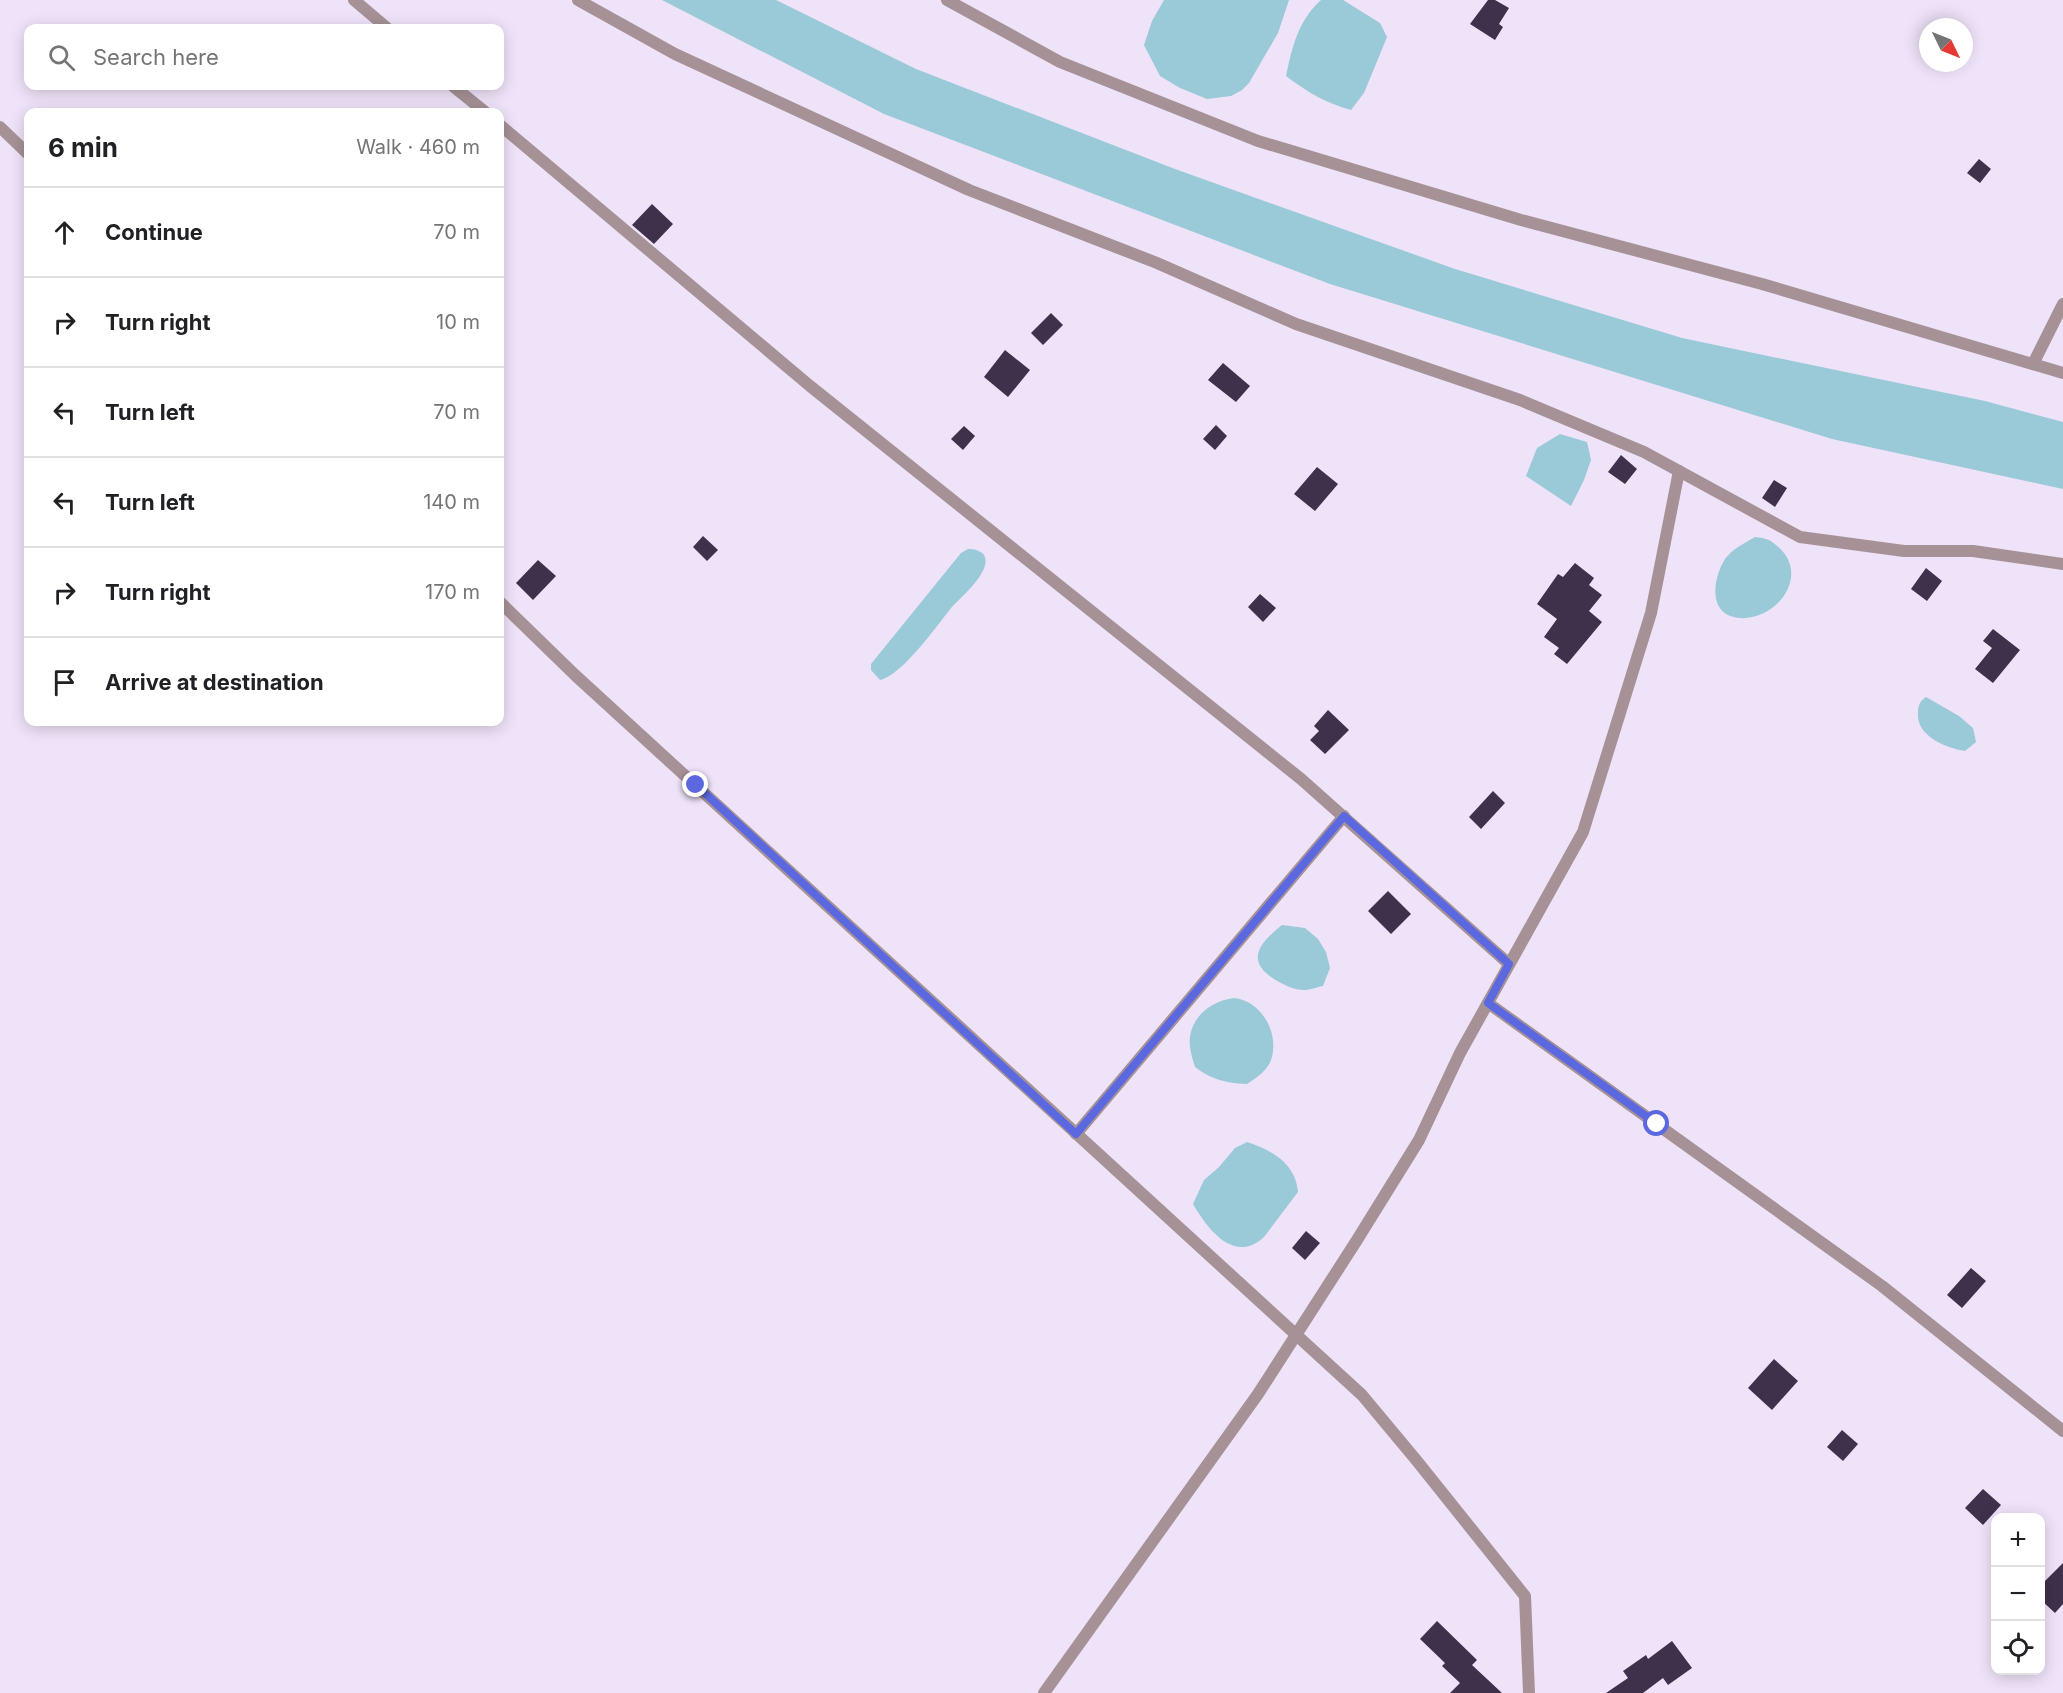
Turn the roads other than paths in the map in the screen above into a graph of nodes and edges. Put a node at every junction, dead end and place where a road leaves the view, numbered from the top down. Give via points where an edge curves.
1 (354, 0) edge
2 (578, 0) edge
3 (947, 0) edge
4 (382, 24) edge
5 (458, 90) edge
6 (480, 108) edge
7 (0, 127) edge
8 (504, 128) edge
9 (24, 150) edge
10 (2063, 304) edge
11 (2034, 364) junction
12 (2063, 373) edge
13 (1679, 471) junction
14 (2063, 564) edge
15 (504, 606) edge
16 (1344, 816) junction
17 (1509, 964) junction
18 (1488, 1003) junction
19 (1076, 1134) junction
20 (1296, 1335) junction
21 (2063, 1431) edge
22 (1044, 1693) edge
23 (1529, 1693) edge

1 - 4 street
2 - 13 street via 675,54 969,190 1157,263 1296,324 1520,400 1644,452
3 - 11 street via 1060,62 1258,141 1521,220 1762,284
5 - 6 street
7 - 9 street
8 - 16 street via 810,386
10 - 11 street
11 - 12 street
13 - 14 street via 1800,537 1904,551 1972,551
13 - 17 street via 1651,613 1584,832
15 - 19 street
16 - 17 street
16 - 19 street
17 - 18 street
18 - 20 street via 1419,1140
18 - 21 street via 1882,1286
19 - 20 street
20 - 22 street
20 - 23 street via 1362,1395 1525,1596

